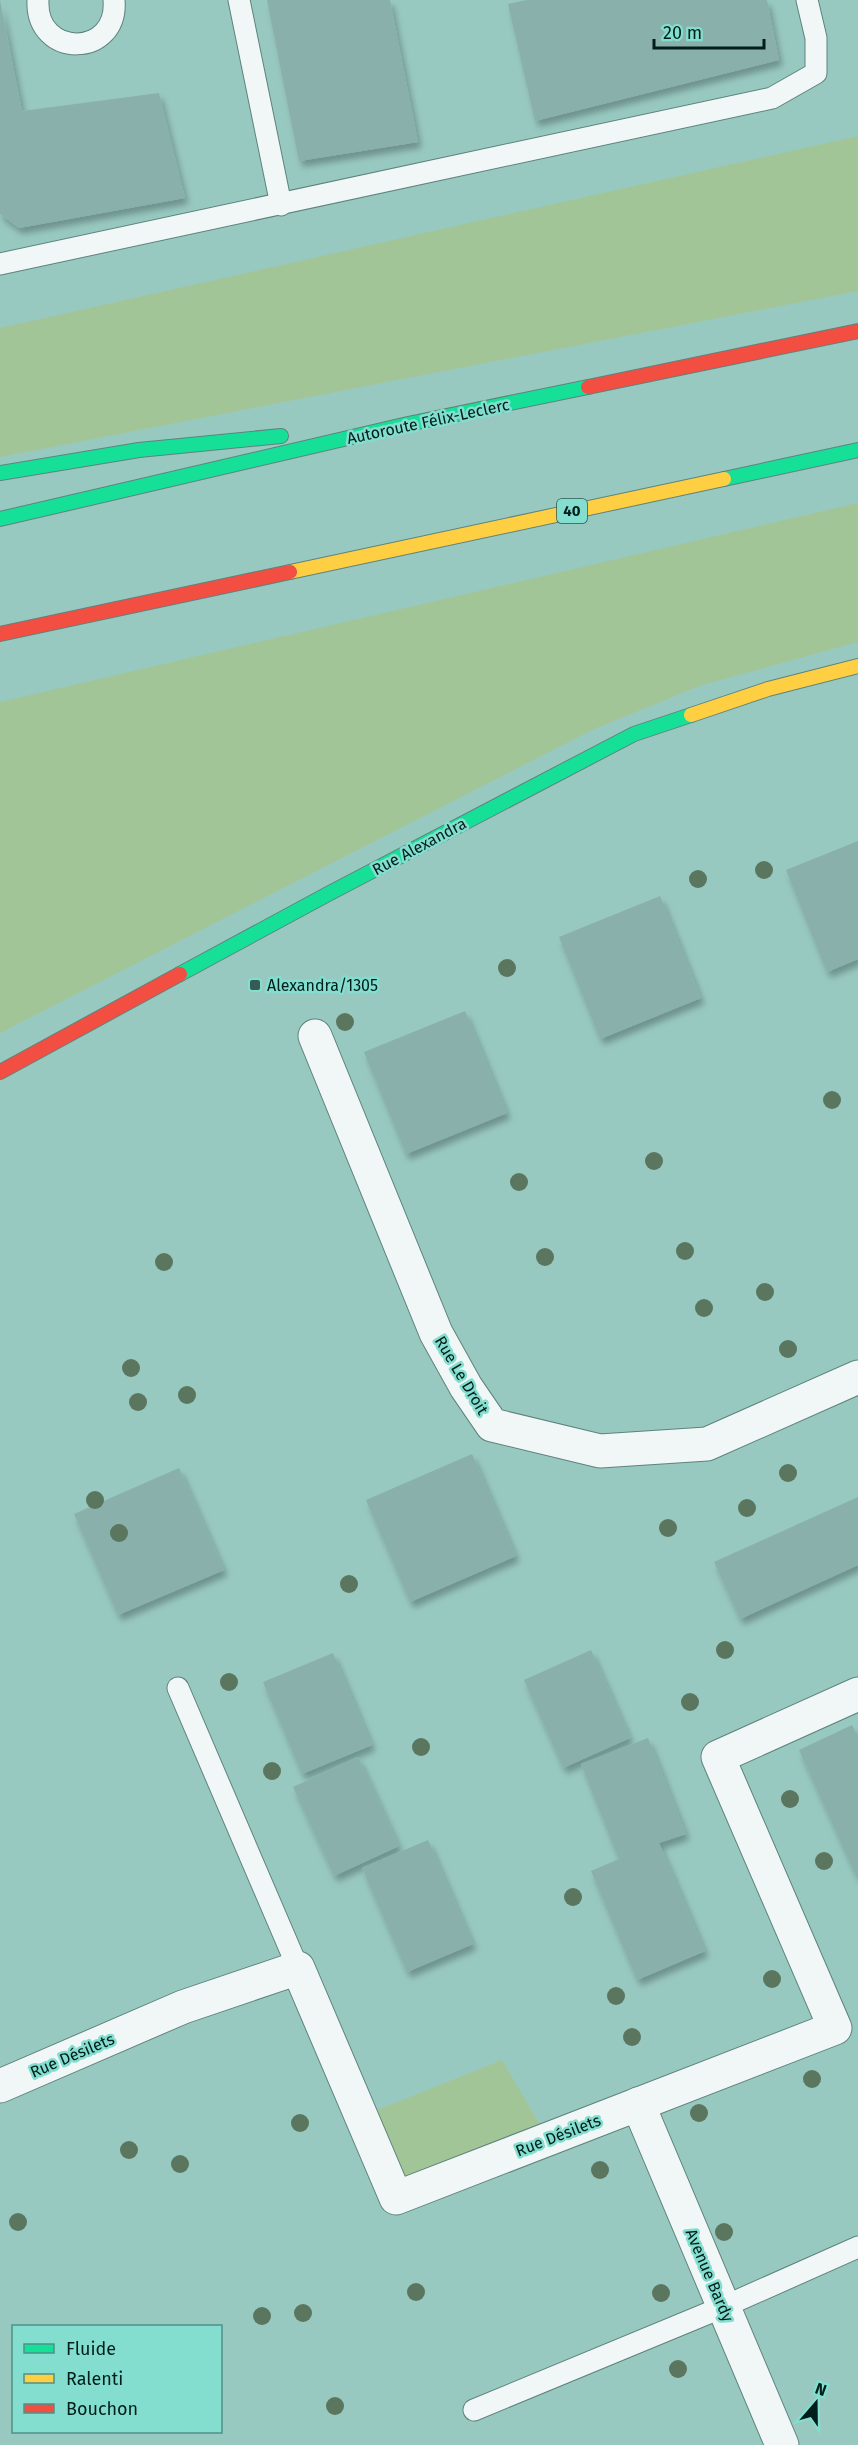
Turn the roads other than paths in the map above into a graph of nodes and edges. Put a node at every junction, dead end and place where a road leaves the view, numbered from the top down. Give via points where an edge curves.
1 (38, 0) edge
2 (114, 0) edge
3 (239, 0) edge
4 (807, 0) edge
5 (281, 205) junction
6 (0, 264) edge
7 (858, 331) edge
8 (408, 424) junction
9 (858, 450) edge
10 (0, 473) edge
11 (0, 519) edge
12 (0, 634) edge
13 (858, 666) edge
14 (315, 1036) dead end
15 (0, 1072) edge
16 (858, 1377) edge
17 (178, 1688) dead end
18 (858, 1694) edge
19 (298, 1968) junction
20 (0, 2086) edge
21 (638, 2104) junction
22 (858, 2247) edge
23 (723, 2307) junction
24 (474, 2409) dead end
25 (782, 2445) edge

1 - 2 lane via 39,16 48,32 70,44 95,40 105,32 112,21
3 - 5 lane
4 - 5 lane via 816,38 816,73 772,98
5 - 6 lane
7 - 8 main road, Autoroute Félix-Leclerc
8 - 10 main road via 139,450
8 - 11 main road, Autoroute Félix-Leclerc
9 - 12 main road, 40
13 - 15 main road, Rue Alexandra via 768,689 634,734
14 - 16 street, Rue Le Droit via 436,1333 492,1425 600,1451 707,1444
17 - 19 lane
18 - 21 street, Rue Désilets via 718,1757 835,2028
19 - 20 street, Rue Désilets via 183,2007
19 - 21 street, Rue Désilets via 396,2198
21 - 23 street, Avenue Bardy
22 - 23 lane
23 - 24 lane
23 - 25 street, Avenue Bardy

